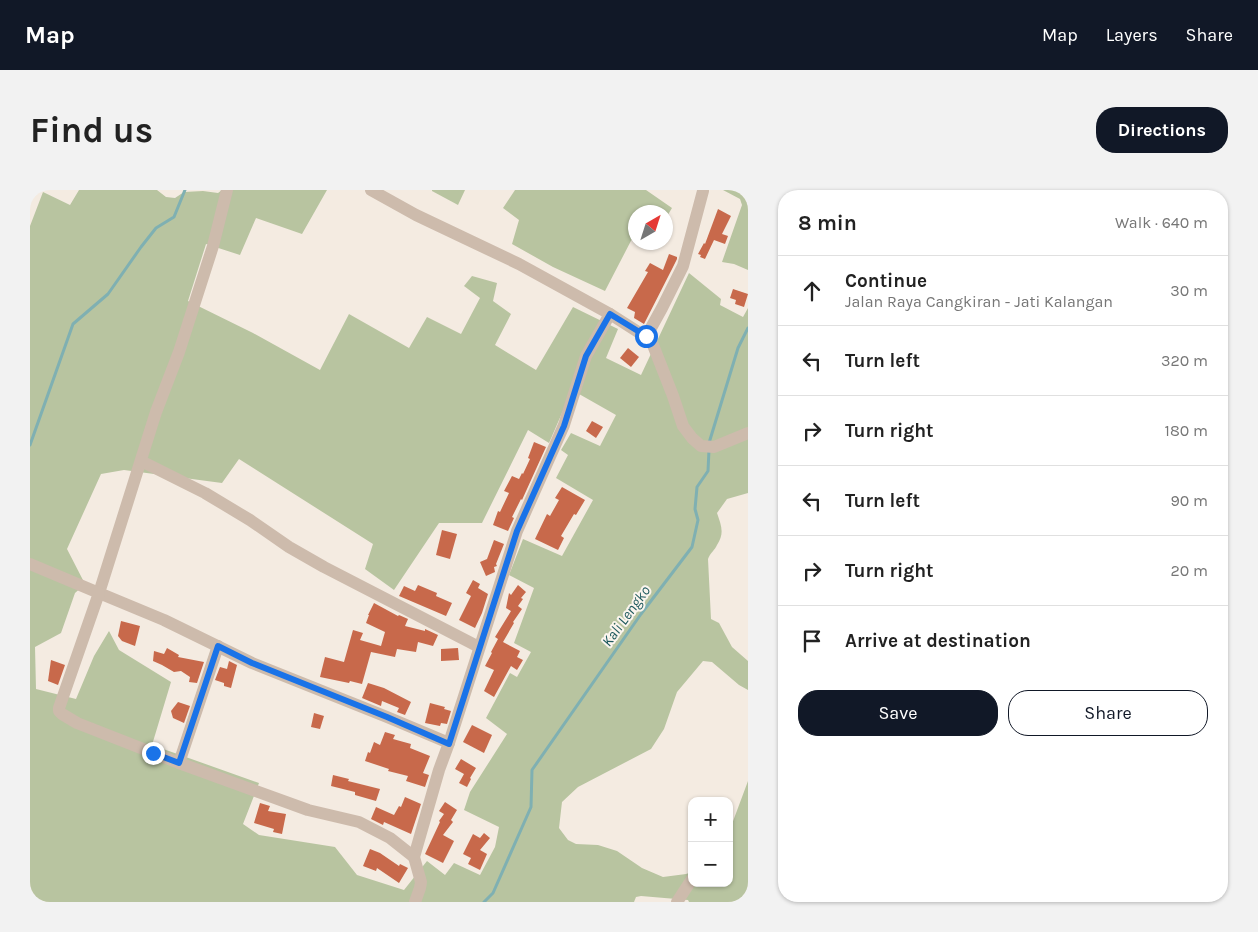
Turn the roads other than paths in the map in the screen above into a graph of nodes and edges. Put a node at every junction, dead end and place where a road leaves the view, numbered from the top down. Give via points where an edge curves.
1 (227, 190) edge
2 (372, 190) edge
3 (703, 191) edge
4 (610, 314) junction
5 (646, 336) junction
6 (748, 432) edge
7 (141, 461) junction
8 (30, 564) edge
9 (99, 593) junction
10 (218, 646) junction
11 (479, 647) junction
12 (449, 744) junction
13 (179, 763) junction
14 (414, 858) junction
15 (688, 885) edge
16 (415, 902) edge
17 (677, 902) edge

1 - 7 street via 214,246
2 - 4 street
3 - 5 street via 683,266
4 - 5 street
4 - 11 street via 586,356 564,426 517,531
5 - 6 street via 653,344 683,426 692,438 708,447
7 - 9 street
7 - 11 street via 205,493 324,567
8 - 9 street
9 - 10 street
9 - 13 street via 59,711 77,723
10 - 12 street
10 - 13 street
11 - 12 street
12 - 14 street
13 - 14 street via 308,810 359,822 390,838
14 - 16 street via 420,882
15 - 17 street

